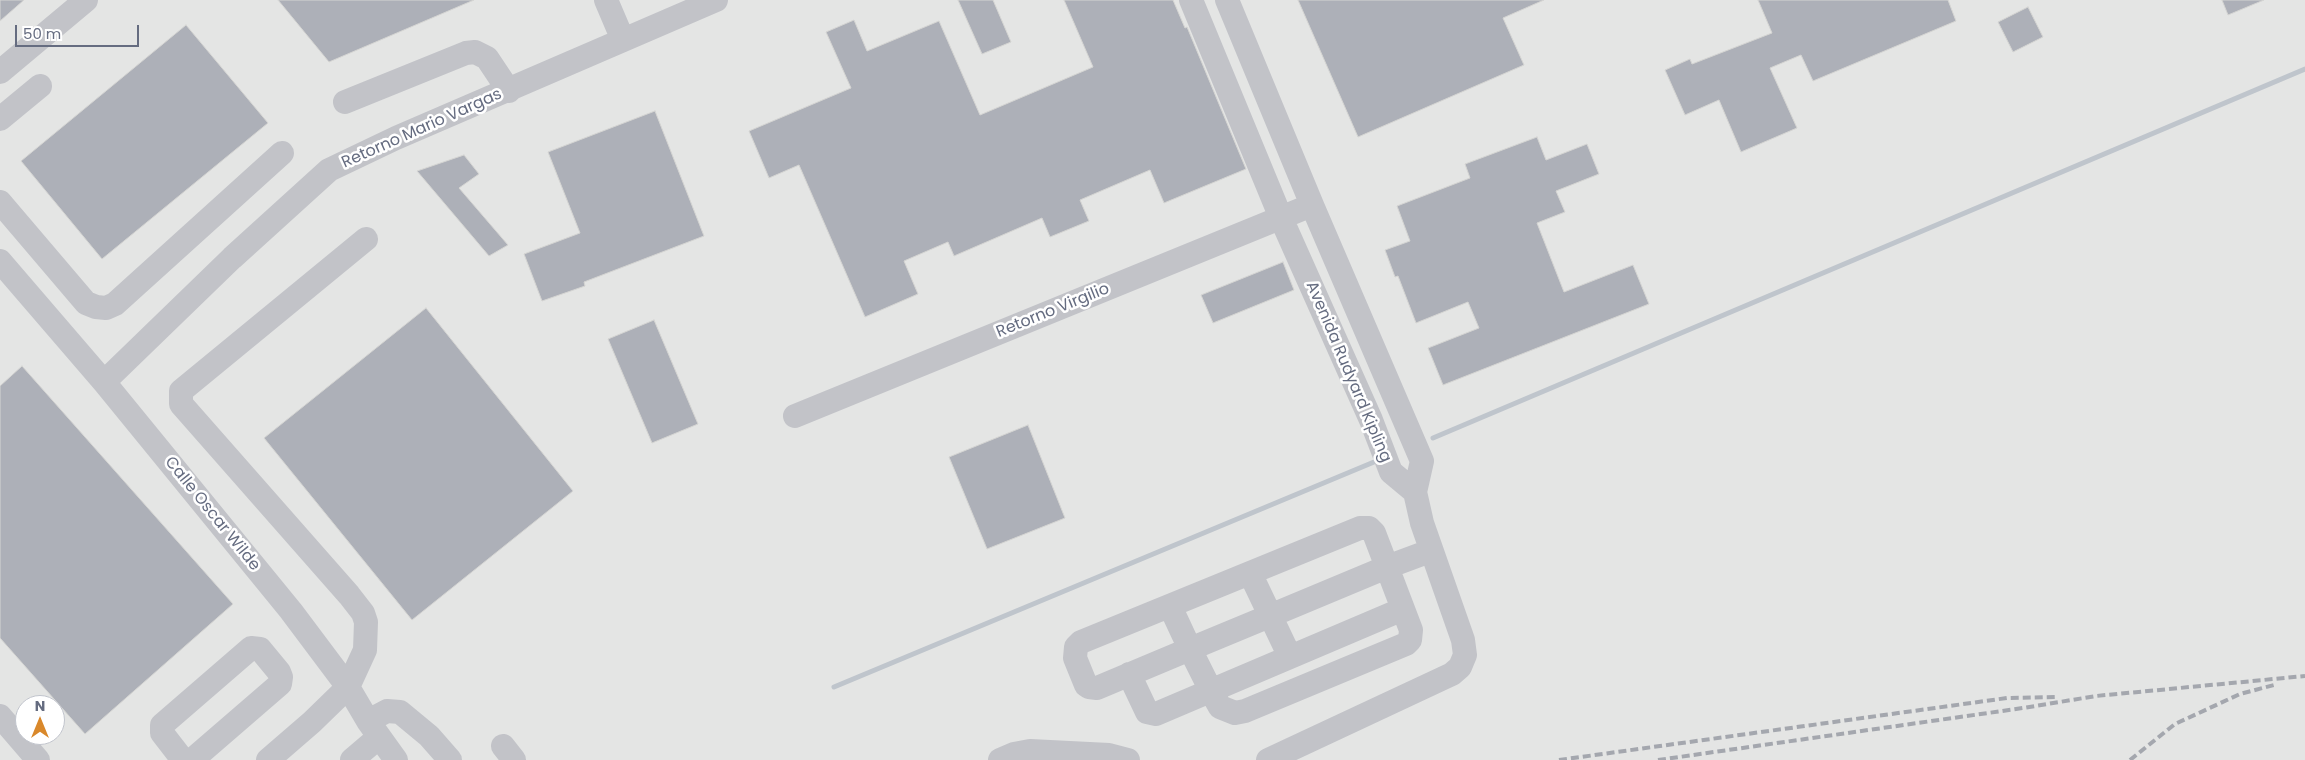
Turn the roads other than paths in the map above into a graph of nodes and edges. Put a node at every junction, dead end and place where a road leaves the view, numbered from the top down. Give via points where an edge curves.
1 (86, 0) edge
2 (606, 0) edge
3 (716, 0) edge
4 (1192, 0) edge
5 (1227, 0) edge
6 (623, 40) junction
7 (0, 72) edge
8 (40, 86) dead end
9 (508, 91) junction
10 (345, 102) dead end
11 (0, 120) edge
12 (282, 154) dead end
13 (0, 202) edge
14 (1312, 205) junction
15 (1281, 218) junction
16 (366, 239) dead end
17 (4, 273) edge
18 (104, 382) junction
19 (1400, 407) junction
20 (795, 416) dead end
21 (1371, 420) junction
22 (1415, 492) junction
23 (1430, 551) junction
24 (1387, 567) junction
25 (1250, 573) junction
26 (1170, 606) junction
27 (1403, 609) junction
28 (1272, 615) junction
29 (1190, 649) junction
30 (1290, 657) junction
31 (1129, 674) junction
32 (348, 686) junction
33 (1211, 691) junction
34 (0, 716) edge
35 (373, 729) junction
36 (38, 760) edge
37 (183, 760) edge
38 (192, 760) edge
39 (268, 760) edge
40 (352, 760) edge
41 (396, 760) edge
42 (450, 760) edge
43 (1000, 760) edge
44 (1128, 760) edge
45 (1268, 760) edge

1 - 7 street
2 - 6 street
3 - 6 street, Retorno Mario Vargas
4 - 15 street, Avenida Rudyard Kipling
5 - 14 street, Avenida Rudyard Kipling
6 - 9 street, Retorno Mario Vargas
8 - 11 street
9 - 10 street via 486,58 475,52
9 - 18 street, Retorno Mario Vargas via 329,170
12 - 13 street via 115,304 106,308 86,303
14 - 15 street, Retorno Virgilio
14 - 19 street, Avenida Rudyard Kipling
15 - 20 street, Retorno Virgilio
15 - 21 street, Avenida Rudyard Kipling
16 - 32 street via 185,386 180,397 181,404 363,613 366,622 365,650
17 - 18 street, Calle Oscar Wilde
18 - 32 street, Calle Oscar Wilde via 292,611
19 - 21 street
19 - 22 street, Avenida Rudyard Kipling via 1422,461
21 - 22 street, Avenida Rudyard Kipling via 1391,472
22 - 23 street
23 - 24 street
23 - 45 street via 1463,640 1465,655 1460,667 1452,674
24 - 25 street via 1374,532 1364,527
24 - 27 street
24 - 28 street
25 - 26 street
25 - 28 street
26 - 29 street
26 - 31 street via 1081,642 1076,647 1075,658 1089,687 1096,688
27 - 30 street
27 - 33 street via 1411,630 1406,644 1245,711 1235,713 1220,706
28 - 29 street
28 - 30 street
29 - 31 street
29 - 33 street
30 - 33 street
31 - 33 street via 1147,712 1152,714
32 - 35 street, Calle Oscar Wilde
32 - 39 street
34 - 36 street
35 - 40 street
35 - 41 street, Calle Oscar Wilde
35 - 42 street via 387,711 400,712 429,736
37 - 38 street via 162,733 162,725 251,648 260,649 279,672 280,684
43 - 44 street via 1030,751 1109,755

